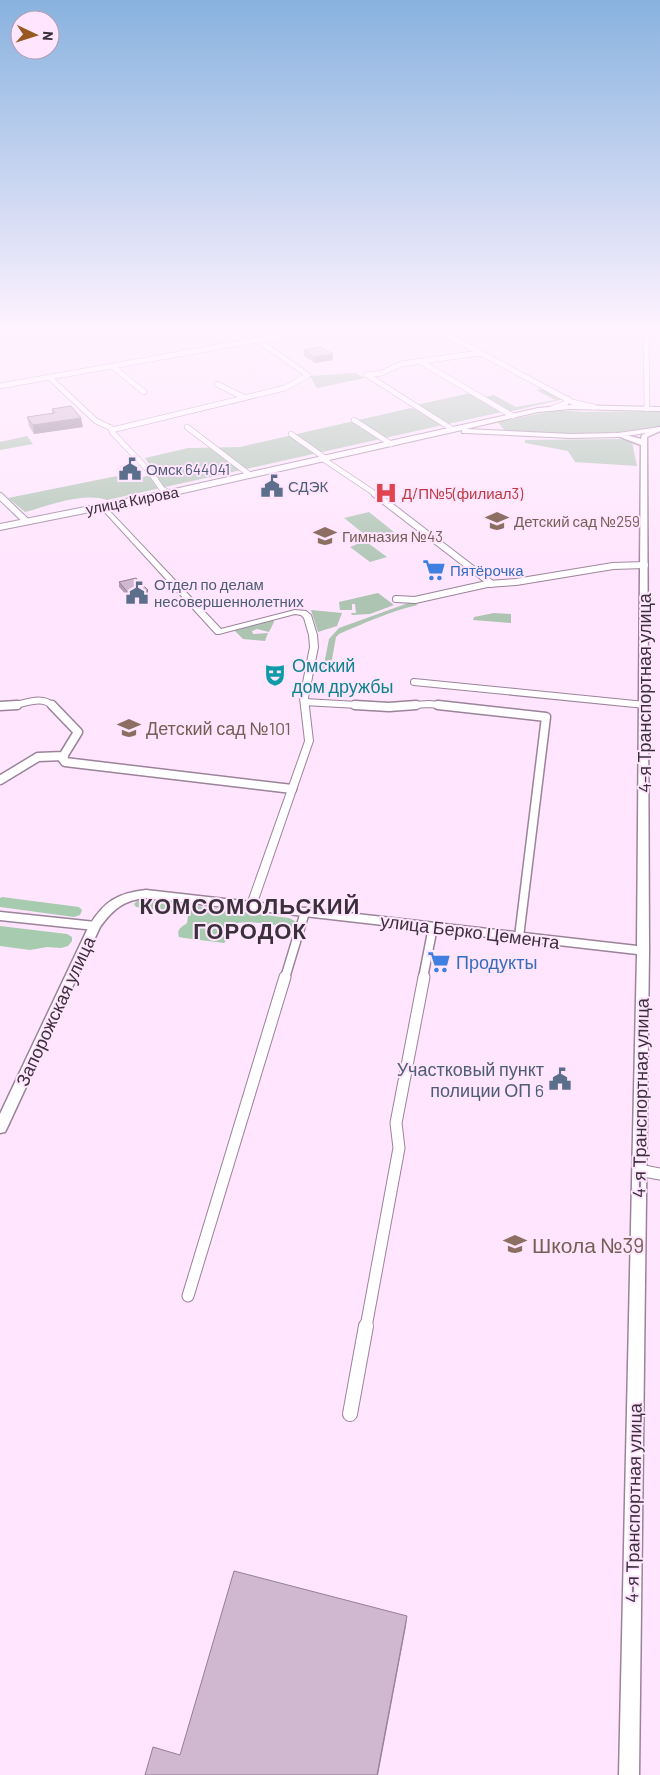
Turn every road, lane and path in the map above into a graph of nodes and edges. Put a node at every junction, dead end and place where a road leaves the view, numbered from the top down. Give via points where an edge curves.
1 (87, 413) edge
2 (183, 413) edge
3 (426, 413) edge
4 (508, 413) edge
5 (529, 413) edge
6 (513, 416) junction
7 (354, 420) dead end
8 (490, 421) junction
9 (187, 427) dead end
10 (452, 429) junction
11 (659, 429) edge
12 (112, 430) junction
13 (489, 432) junction
14 (439, 433) junction
15 (291, 434) dead end
16 (618, 435) junction
17 (391, 444) junction
18 (645, 444) junction
19 (324, 459) junction
20 (250, 475) junction
21 (170, 493) junction
22 (0, 496) edge
23 (103, 507) junction
24 (26, 521) junction
25 (0, 527) edge
26 (645, 564) junction
27 (492, 584) junction
28 (396, 599) dead end
29 (414, 682) dead end
30 (304, 702) junction
31 (645, 705) junction
32 (0, 706) edge
33 (64, 756) junction
34 (0, 780) edge
35 (292, 790) junction
36 (118, 899) joint
37 (251, 907) junction
38 (304, 912) junction
39 (0, 916) edge
40 (95, 926) junction
41 (433, 927) junction
42 (519, 937) junction
43 (643, 951) junction
44 (0, 1128) edge
45 (639, 1170) junction
46 (660, 1174) edge
47 (188, 1296) dead end
48 (350, 1414) dead end
49 (629, 1775) edge

1 - 12 street
2 - 12 street
3 - 10 street
4 - 6 street
5 - 6 main road, улица Кирова
6 - 8 main road, улица Кирова
7 - 17 street
8 - 10 main road, улица Кирова
8 - 13 main road via 482,427
9 - 20 street
10 - 14 main road, улица Кирова
11 - 16 main road, улица Кирова
11 - 18 main road via 644,436
12 - 21 street via 162,489
13 - 14 main road, улица Кирова
13 - 16 main road, улица Кирова
14 - 17 main road, улица Кирова
15 - 19 street
16 - 18 main road
17 - 19 main road, улица Кирова
18 - 26 main road, 4-я Транспортная улица
19 - 20 main road, улица Кирова
19 - 27 street via 389,503
20 - 21 main road, улица Кирова
21 - 23 main road, улица Кирова
22 - 24 street
23 - 24 main road, улица Кирова
23 - 30 street via 219,632 295,612 308,617 314,648
24 - 25 main road, улица Кирова
26 - 27 street
26 - 31 main road, 4-я Транспортная улица
27 - 28 street via 416,600
29 - 31 street
30 - 35 street via 309,741
30 - 42 street via 389,707 429,704 546,717
31 - 43 main road, 4-я Транспортная улица
32 - 33 street via 48,701 78,732
33 - 34 street via 38,757
33 - 35 street via 64,762
35 - 37 street
36 - 37 main road, улица Берко Цемента via 146,894
36 - 40 main road, Запорожская улица
37 - 38 main road, улица Берко Цемента
38 - 41 main road, улица Берко Цемента
38 - 47 street
39 - 40 street
40 - 44 main road, Запорожская улица
41 - 42 main road, улица Берко Цемента
41 - 48 street via 396,1123 399,1148
42 - 43 main road, улица Берко Цемента
43 - 45 main road, 4-я Транспортная улица
45 - 46 street
45 - 49 main road, 4-я Транспортная улица

